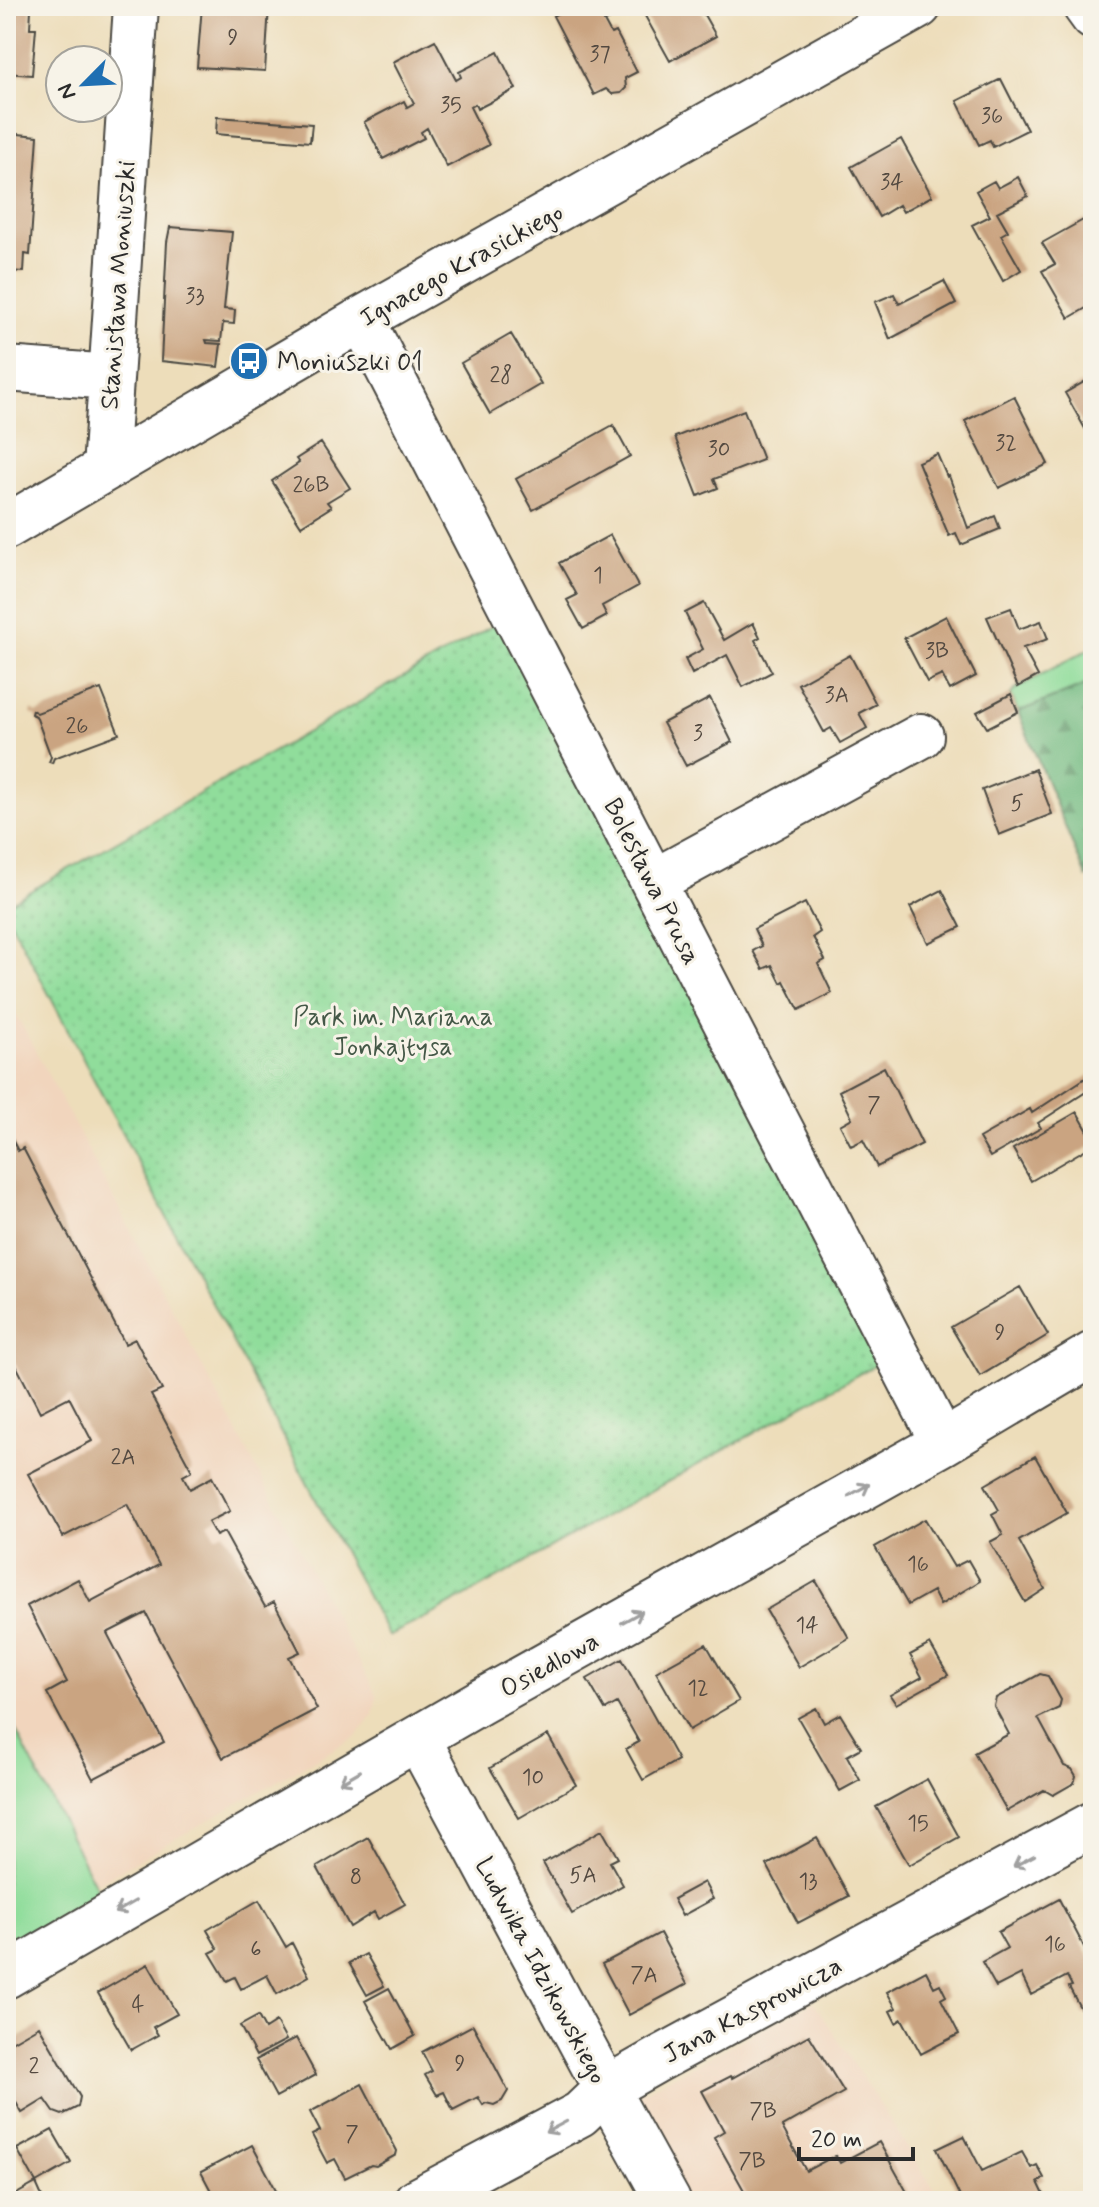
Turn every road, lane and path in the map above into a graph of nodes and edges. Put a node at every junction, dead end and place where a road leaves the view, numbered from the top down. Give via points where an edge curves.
1 (136, 6) edge
2 (919, 6) edge
3 (1085, 6) edge
4 (1093, 17) edge
5 (362, 319) junction
6 (6, 369) edge
7 (111, 377) junction
8 (105, 469) junction
9 (6, 527) edge
10 (921, 736) dead end
11 (653, 882) junction
12 (1093, 1354) edge
13 (943, 1443) junction
14 (418, 1739) junction
15 (1093, 1824) edge
16 (6, 1976) edge
17 (606, 2089) junction
18 (416, 2201) edge
19 (668, 2201) edge

1 - 7 street, Stanisława Moniuszki
2 - 5 street, Ignacego Krasickiego
3 - 4 street
5 - 8 street, Ignacego Krasickiego
5 - 11 street, Bolesława Prusa
6 - 7 street
7 - 8 street, Stanisława Moniuszki
8 - 9 street, Ignacego Krasickiego
10 - 11 street
11 - 13 street, Bolesława Prusa
12 - 13 street, Osiedlowa
14 -> 13 street, Osiedlowa
14 -> 16 street, Osiedlowa
14 - 17 street, Ludwika Idzikowskiego
15 -> 17 street, Jana Kasprowicza
17 -> 18 street, Jana Kasprowicza via 580,2114
17 - 19 street, Ludwika Idzikowskiego

